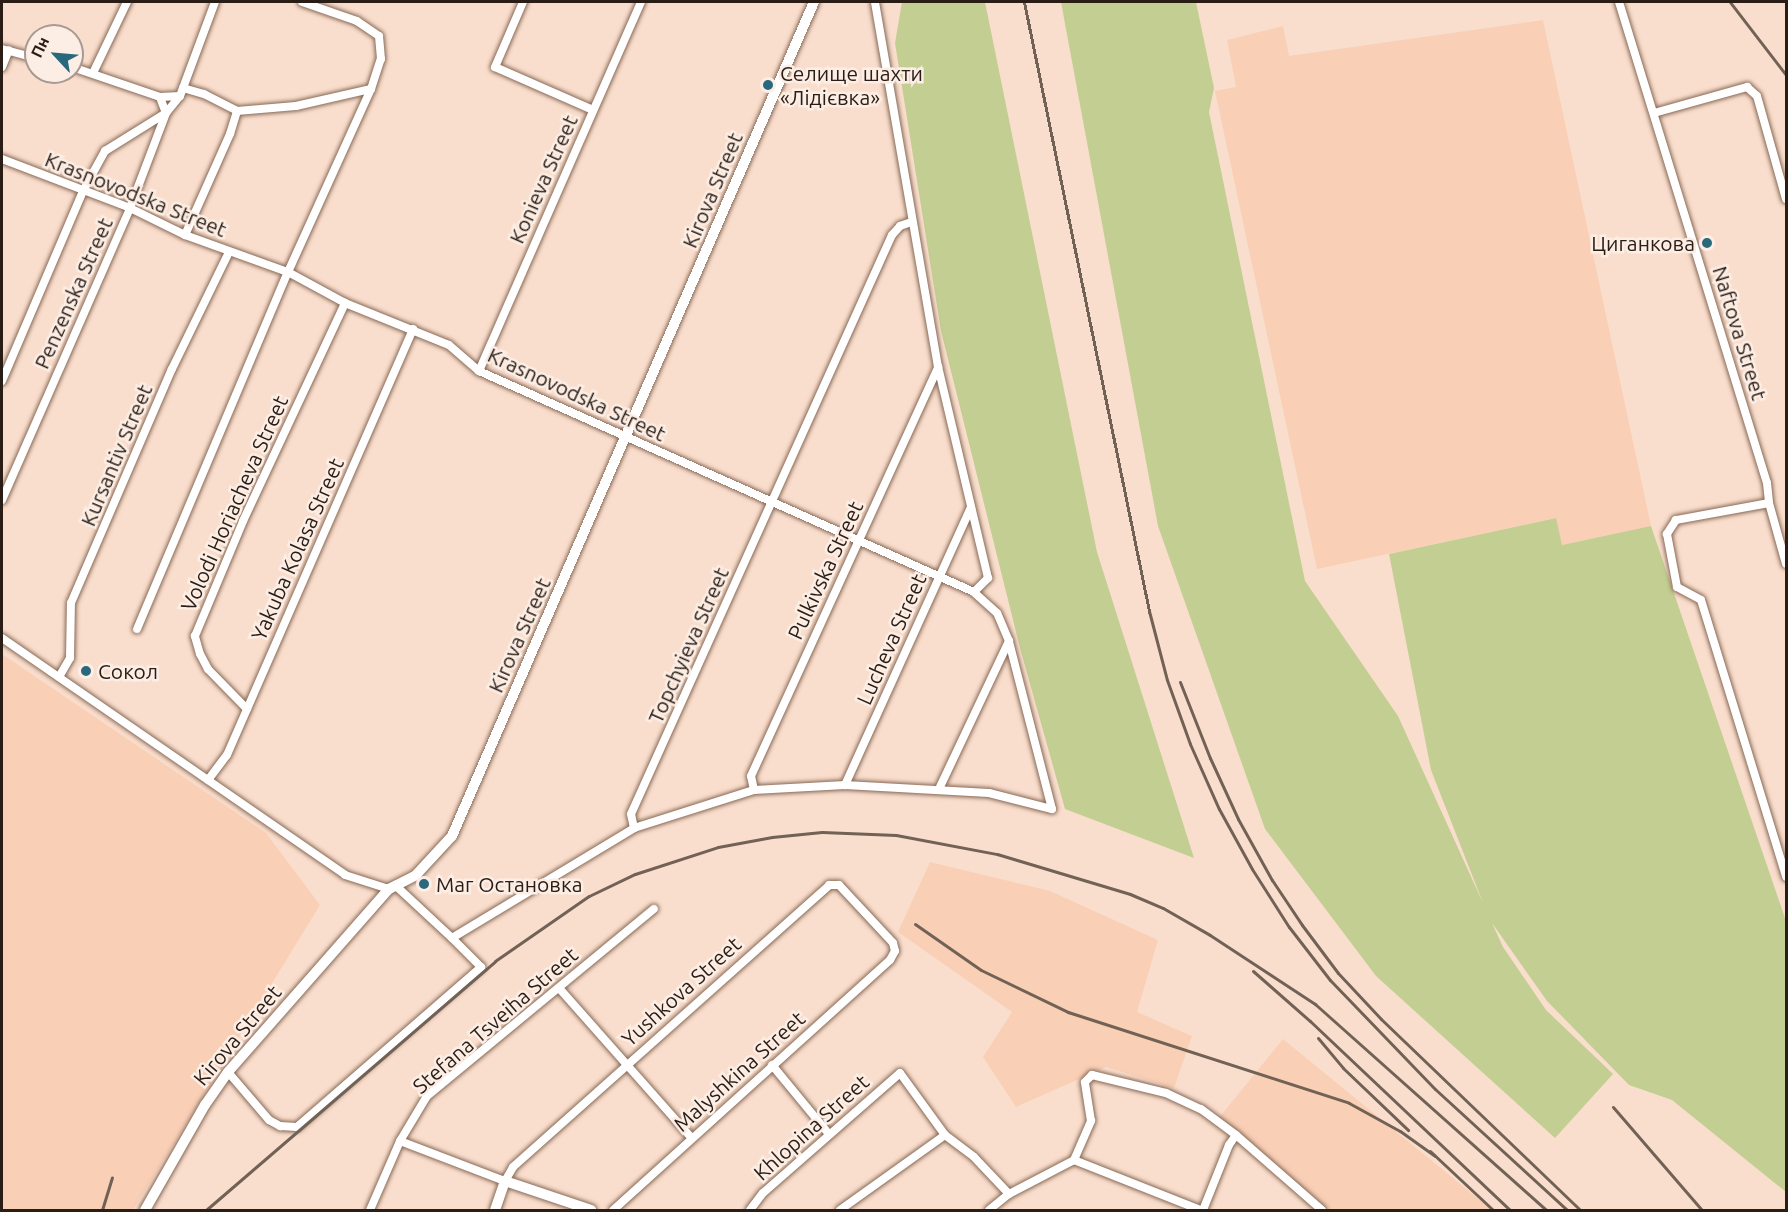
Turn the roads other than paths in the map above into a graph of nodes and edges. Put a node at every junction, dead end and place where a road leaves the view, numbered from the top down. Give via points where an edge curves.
1 (127, 2) edge
2 (215, 2) edge
3 (302, 2) edge
4 (523, 2) edge
5 (641, 2) edge
6 (814, 2) edge
7 (874, 2) edge
8 (1619, 2) edge
9 (5, 49) edge
10 (24, 55) edge
11 (2, 67) edge
12 (84, 70) edge
13 (93, 73) junction
14 (371, 90) junction
15 (181, 92) junction
16 (160, 97) junction
17 (593, 110) junction
18 (237, 111) junction
19 (166, 113) junction
20 (1653, 113) junction
21 (2, 159) edge
22 (83, 191) junction
23 (1786, 199) edge
24 (130, 208) junction
25 (911, 222) junction
26 (185, 235) junction
27 (229, 252) junction
28 (288, 272) junction
29 (345, 303) junction
30 (413, 329) junction
31 (938, 367) junction
32 (479, 371) junction
33 (2, 381) edge
34 (626, 438) junction
35 (2, 500) edge
36 (772, 502) junction
37 (1769, 503) junction
38 (970, 507) junction
39 (859, 540) junction
40 (1786, 564) edge
41 (939, 576) junction
42 (974, 592) junction
43 (137, 629) dead end
44 (2, 638) edge
45 (1009, 641) junction
46 (59, 677) junction
47 (247, 709) junction
48 (208, 780) junction
49 (845, 785) junction
50 (754, 789) junction
51 (939, 789) junction
52 (634, 828) junction
53 (1786, 877) edge
54 (392, 887) junction
55 (654, 909) dead end
56 (452, 938) junction
57 (890, 960) joint
58 (558, 988) junction
59 (627, 1065) junction
60 (772, 1065) junction
61 (228, 1072) junction
62 (828, 1133) junction
63 (945, 1135) junction
64 (1236, 1135) junction
65 (691, 1137) junction
66 (400, 1141) junction
67 (1074, 1160) junction
68 (504, 1180) junction
69 (1009, 1194) junction
70 (146, 1210) edge
71 (370, 1210) edge
72 (495, 1210) edge
73 (591, 1210) edge
74 (613, 1210) edge
75 (750, 1210) edge
76 (840, 1210) edge
77 (989, 1210) edge
78 (1202, 1210) edge
79 (1322, 1210) edge

1 - 13 street
2 - 15 street, Penzenska Street
3 - 14 street via 357,21 379,36 381,59
4 - 17 street via 495,67
5 - 17 street, Konieva Street
6 - 34 main road, Kirova Street
7 - 25 street
8 - 20 street, Naftova Street
9 - 10 street
9 - 11 street
12 - 13 street
13 - 16 street
14 - 18 street via 296,105
14 - 28 street
15 - 16 street
15 - 18 street via 204,94
15 - 19 street, Penzenska Street
16 - 19 street
17 - 32 street, Konieva Street
18 - 26 street
19 - 22 street via 105,151
19 - 24 street, Penzenska Street
20 - 23 street via 1747,87 1757,96
20 - 37 street, Naftova Street via 1767,483
21 - 22 street, Krasnovodska Street
22 - 24 street, Krasnovodska Street
22 - 33 street
24 - 26 street, Krasnovodska Street
24 - 35 street, Penzenska Street
25 - 31 street
25 - 36 street, Topchyieva Street via 892,235
26 - 27 street, Krasnovodska Street
27 - 28 street, Krasnovodska Street
27 - 46 street, Kursantiv Street via 172,369 71,603 70,658
28 - 29 street, Krasnovodska Street
28 - 43 street
29 - 30 street, Krasnovodska Street
29 - 47 street, Volodi Horiacheva Street via 243,521 195,636 208,669
30 - 32 street, Krasnovodska Street via 449,345
30 - 47 street, Yakuba Kolasa Street
31 - 38 street
31 - 39 street, Pulkivska Street
32 - 34 street, Krasnovodska Street
34 - 36 street, Krasnovodska Street
34 - 54 main road, Kirova Street via 452,836 416,875
36 - 39 street, Krasnovodska Street
36 - 52 street, Topchyieva Street via 631,814
37 - 40 street, Naftova Street
37 - 53 street via 1676,520 1667,534 1677,587 1701,600
38 - 41 street, Lucheva Street
38 - 42 street via 988,578
39 - 41 street, Krasnovodska Street
39 - 50 street, Pulkivska Street via 751,776
41 - 42 street, Krasnovodska Street
41 - 49 street, Lucheva Street
42 - 45 street, Krasnovodska Street via 997,613
44 - 46 street
45 - 51 street
45 - 51 street, Krasnovodska Street via 1052,809 989,792
46 - 48 street
47 - 48 street, Yakuba Kolasa Street via 227,755
48 - 54 street via 345,875
49 - 50 street
49 - 51 street
50 - 52 street
52 - 56 street
54 - 56 street
54 - 61 main road, Kirova Street
55 - 58 street, Stefana Tsveiha Street
56 - 61 street via 481,967 297,1127 280,1126 269,1120
57 - 59 street, Yushkova Street via 895,951 893,943 842,887 833,884
57 - 60 street, Malyshkina Street
58 - 59 street
58 - 66 street, Stefana Tsveiha Street via 427,1096
59 - 65 street
59 - 68 street, Yushkova Street via 509,1171
60 - 62 street
60 - 65 street, Malyshkina Street
61 - 70 main road, Kirova Street
62 - 63 street, Khlopina Street via 900,1073
62 - 75 street, Khlopina Street
63 - 69 street via 974,1157
63 - 76 street
64 - 67 street via 1201,1109 1166,1093 1092,1075 1085,1082 1091,1121
64 - 78 street
64 - 79 street
65 - 74 street, Malyshkina Street
66 - 68 street
66 - 71 street, Stefana Tsveiha Street
67 - 69 street
67 - 78 street
68 - 72 main road, Yushkova Street
68 - 73 main road
69 - 77 street

